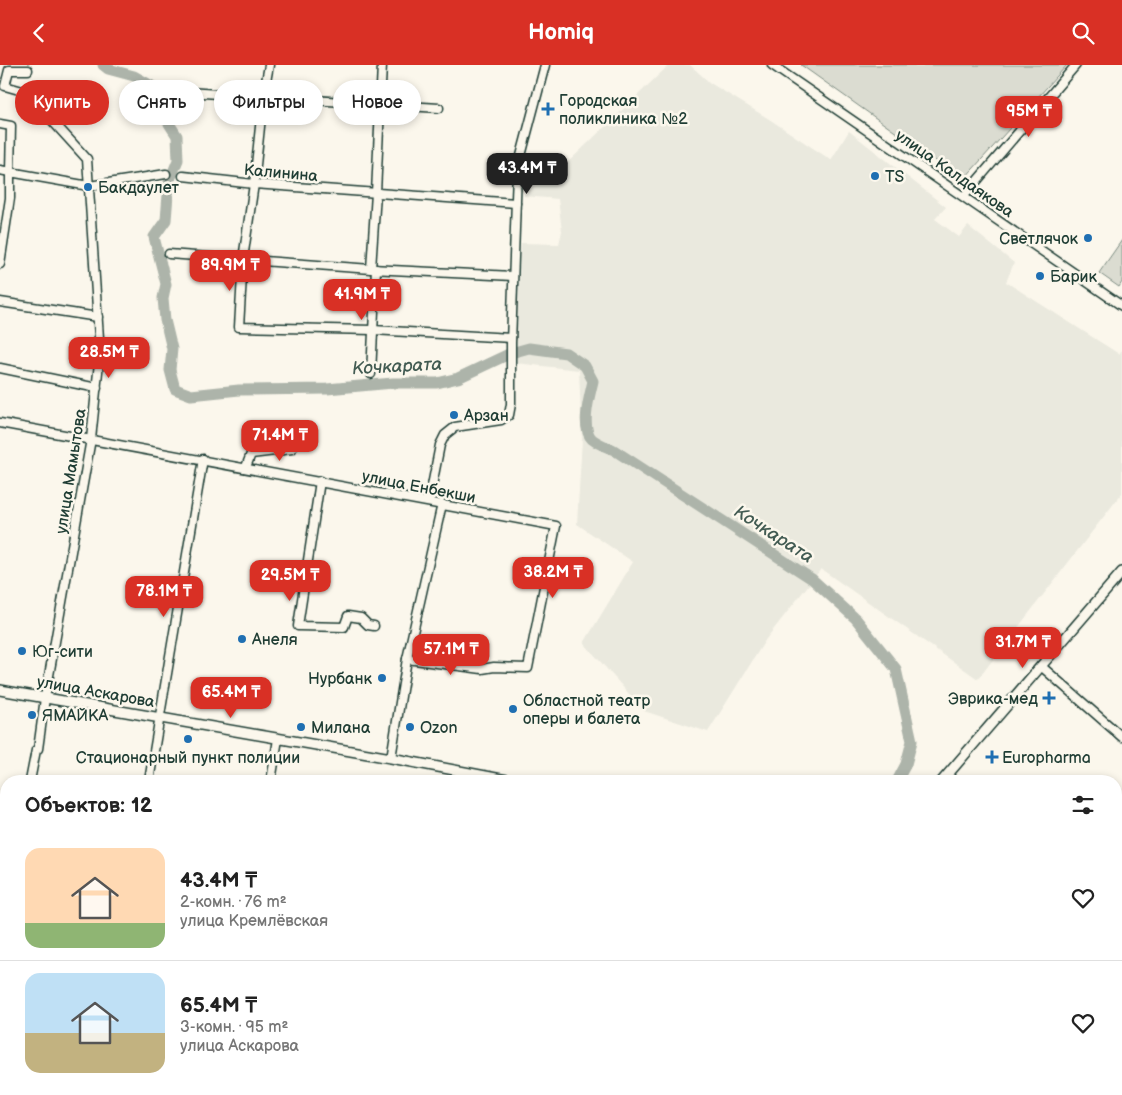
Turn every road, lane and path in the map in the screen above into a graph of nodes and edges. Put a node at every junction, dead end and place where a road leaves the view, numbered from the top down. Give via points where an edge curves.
1 (269, 65) edge
2 (382, 65) edge
3 (544, 65) edge
4 (772, 65) edge
5 (1076, 65) edge
6 (28, 70) dead end
7 (266, 80) edge
8 (382, 80) edge
9 (421, 106) edge
10 (439, 108) dead end
11 (0, 124) edge
12 (260, 125) edge
13 (380, 125) edge
14 (0, 170) edge
15 (10, 172) junction
16 (166, 174) dead end
17 (183, 176) dead end
18 (254, 184) junction
19 (88, 186) junction
20 (376, 193) junction
21 (964, 196) junction
22 (516, 203) junction
23 (169, 254) dead end
24 (243, 259) junction
25 (0, 265) edge
26 (373, 269) junction
27 (513, 276) junction
28 (0, 302) edge
29 (1122, 306) edge
30 (98, 317) junction
31 (373, 330) junction
32 (511, 338) junction
33 (0, 369) edge
34 (371, 374) dead end
35 (97, 388) junction
36 (0, 423) edge
37 (91, 439) junction
38 (292, 449) dead end
39 (203, 459) junction
40 (246, 467) junction
41 (320, 481) junction
42 (429, 501) junction
43 (442, 504) junction
44 (1122, 572) edge
45 (374, 626) dead end
46 (407, 659) junction
47 (1041, 666) junction
48 (0, 690) edge
49 (45, 697) junction
50 (159, 718) junction
51 (1122, 737) edge
52 (278, 739) junction
53 (391, 758) junction
54 (458, 771) junction
55 (31, 775) edge
56 (150, 775) edge
57 (272, 775) edge
58 (464, 775) edge
59 (476, 775) edge
60 (947, 775) edge

1 - 7 street
2 - 8 street
3 - 22 street via 517,171
4 - 21 street, улица Калдаякова
5 - 21 street
6 - 19 street, улица Мамытова via 9,70 5,86 26,92 87,159
9 - 10 street
11 - 15 street via 11,125
12 - 18 street
13 - 20 street
14 - 15 street
15 - 19 street
15 - 25 street via 10,198
16 - 19 street
17 - 18 street, Калинина
18 - 20 street, Калинина
18 - 24 street
19 - 30 street, улица Мамытова
20 - 22 street, Калинина
20 - 26 street
21 - 29 street, улица Калдаякова
22 - 27 street
23 - 24 street
24 - 26 street
24 - 31 street via 239,327
26 - 27 street
26 - 31 street
27 - 32 street
28 - 30 street
30 - 35 street, улица Мамытова via 100,353
31 - 32 street
31 - 34 street
32 - 42 street via 509,415 501,420 455,427 445,435 440,445
33 - 35 street
35 - 37 street, улица Мамытова
36 - 37 street, улица Енбекши
37 - 39 street, улица Енбекши
37 - 49 street, улица Мамытова
38 - 40 street via 251,454
39 - 40 street, улица Енбекши
39 - 50 street
40 - 41 street, улица Енбекши
41 - 42 street, улица Енбекши
41 - 45 street via 298,626 344,627 348,616 361,618
42 - 43 street, улица Енбекши
43 - 46 street
43 - 46 street, улица Енбекши via 556,526 528,669 482,669
44 - 47 main road
46 - 53 street
47 - 51 street
47 - 60 main road
48 - 49 main road, улица Аскарова
49 - 50 main road, улица Аскарова
49 - 55 street, улица Мамытова
50 - 52 main road, улица Аскарова
50 - 56 street
52 - 53 main road, улица Аскарова
52 - 57 street
53 - 54 main road, улица Аскарова
54 - 58 main road
54 - 59 main road, улица Аскарова

